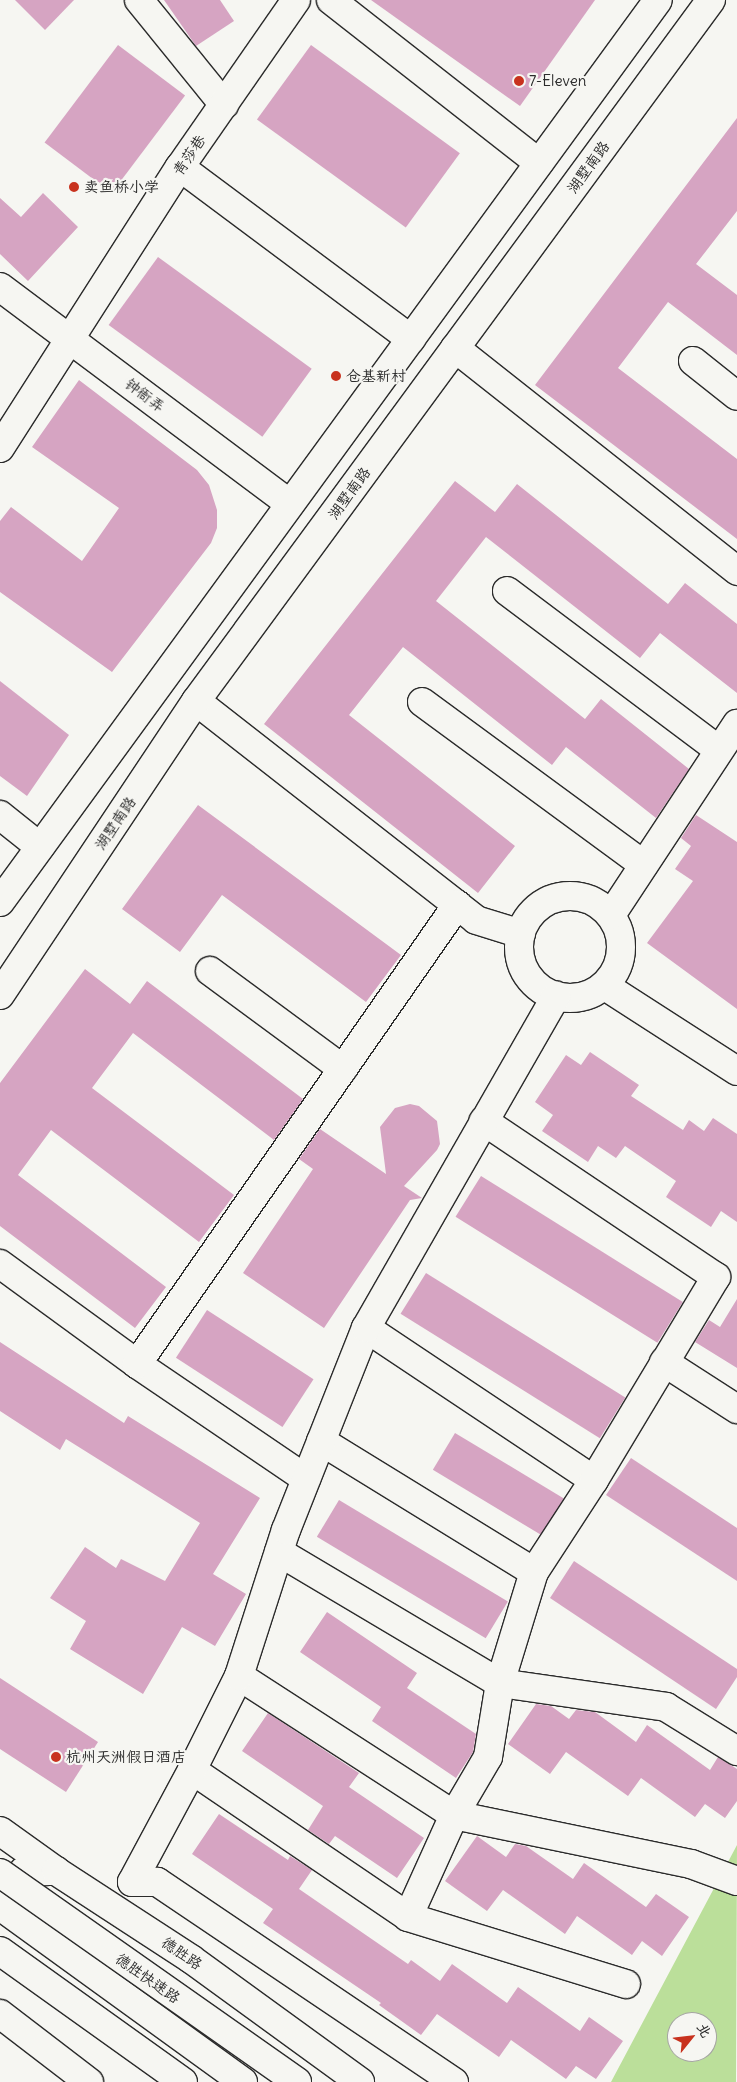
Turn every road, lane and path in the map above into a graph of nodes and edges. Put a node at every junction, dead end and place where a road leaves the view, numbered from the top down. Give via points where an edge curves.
1 (139, 0) edge
2 (331, 0) edge
3 (658, 0) edge
4 (711, 0) edge
5 (287, 4) edge
6 (224, 105) junction
7 (539, 163) junction
8 (180, 168) junction
9 (0, 287) edge
10 (69, 338) junction
11 (411, 339) junction
12 (455, 348) junction
13 (692, 362) dead end
14 (737, 396) edge
15 (0, 448) edge
16 (290, 504) junction
17 (737, 571) edge
18 (507, 591) dead end
19 (196, 701) junction
20 (422, 702) dead end
21 (737, 724) edge
22 (720, 750) junction
23 (0, 815) edge
24 (40, 847) junction
25 (644, 865) junction
26 (0, 902) edge
27 (456, 905) junction
28 (611, 915) junction
29 (520, 934) junction
30 (210, 971) dead end
31 (605, 986) junction
32 (0, 995) edge
33 (556, 996) junction
34 (343, 1069) junction
35 (737, 1071) edge
36 (484, 1121) junction
37 (0, 1264) edge
38 (366, 1328) junction
39 (664, 1362) junction
40 (137, 1364) junction
41 (737, 1409) edge
42 (321, 1442) junction
43 (306, 1479) junction
44 (594, 1480) junction
45 (279, 1552) junction
46 (534, 1572) junction
47 (239, 1676) junction
48 (500, 1683) junction
49 (737, 1751) edge
50 (192, 1770) junction
51 (454, 1816) junction
52 (0, 1831) edge
53 (56, 1870) junction
54 (0, 1873) edge
55 (737, 1882) edge
56 (0, 1898) edge
57 (0, 1906) edge
58 (408, 1917) junction
59 (0, 1951) edge
60 (626, 1984) dead end
61 (0, 2014) edge
62 (89, 2082) edge
63 (183, 2082) edge
64 (243, 2082) edge
65 (297, 2082) edge
66 (360, 2082) edge
67 (454, 2082) edge

1 - 6 main road
2 - 7 main road
3 - 7 main road
4 - 12 main road, 湖墅南路
5 - 6 main road, 青莎巷
6 - 8 main road, 青莎巷
7 - 11 main road
8 - 10 main road, 青莎巷
8 - 11 main road
9 - 10 main road, 钟衙弄
10 - 15 main road, 青莎巷
10 - 16 main road, 钟衙弄
11 - 16 main road
12 - 17 main road
12 - 19 main road, 湖墅南路
13 - 14 main road
16 - 24 main road
18 - 22 main road
19 - 27 main road
19 - 32 main road, 湖墅南路
20 - 25 main road
21 - 22 main road
22 - 25 main road
23 - 24 main road
24 - 26 main road
25 - 28 main road
27 - 29 main road via 476,920
27 - 34 main road
28 - 29 main road via 584,897 552,898 527,918
28 - 31 main road via 619,929 622,951 615,974
29 - 33 main road via 522,965 530,979 542,990
30 - 34 main road
31 - 33 main road via 590,995 574,998
31 - 35 main road
33 - 36 main road
34 - 40 main road
36 - 38 main road
36 - 39 main road via 716,1277
37 - 40 main road
38 - 42 main road
38 - 44 main road
39 - 41 main road
39 - 44 main road
40 - 43 main road
42 - 43 main road
42 - 46 main road
43 - 45 main road
44 - 46 main road
45 - 47 main road
45 - 48 main road
46 - 48 main road
47 - 50 main road
47 - 51 main road
48 - 49 main road via 666,1706
48 - 51 main road via 488,1757
50 - 58 main road
50 - 67 main road via 132,1882 157,1882
51 - 55 main road via 691,1864
51 - 58 main road
52 - 53 main road, 德胜路
53 - 56 main road via 23,1872
53 - 66 main road, 德胜路 via 191,1959
54 - 65 main road, 德胜快速路, bridge
57 - 64 main road, 德胜快速路
58 - 60 main road
59 - 63 main road
61 - 62 main road

